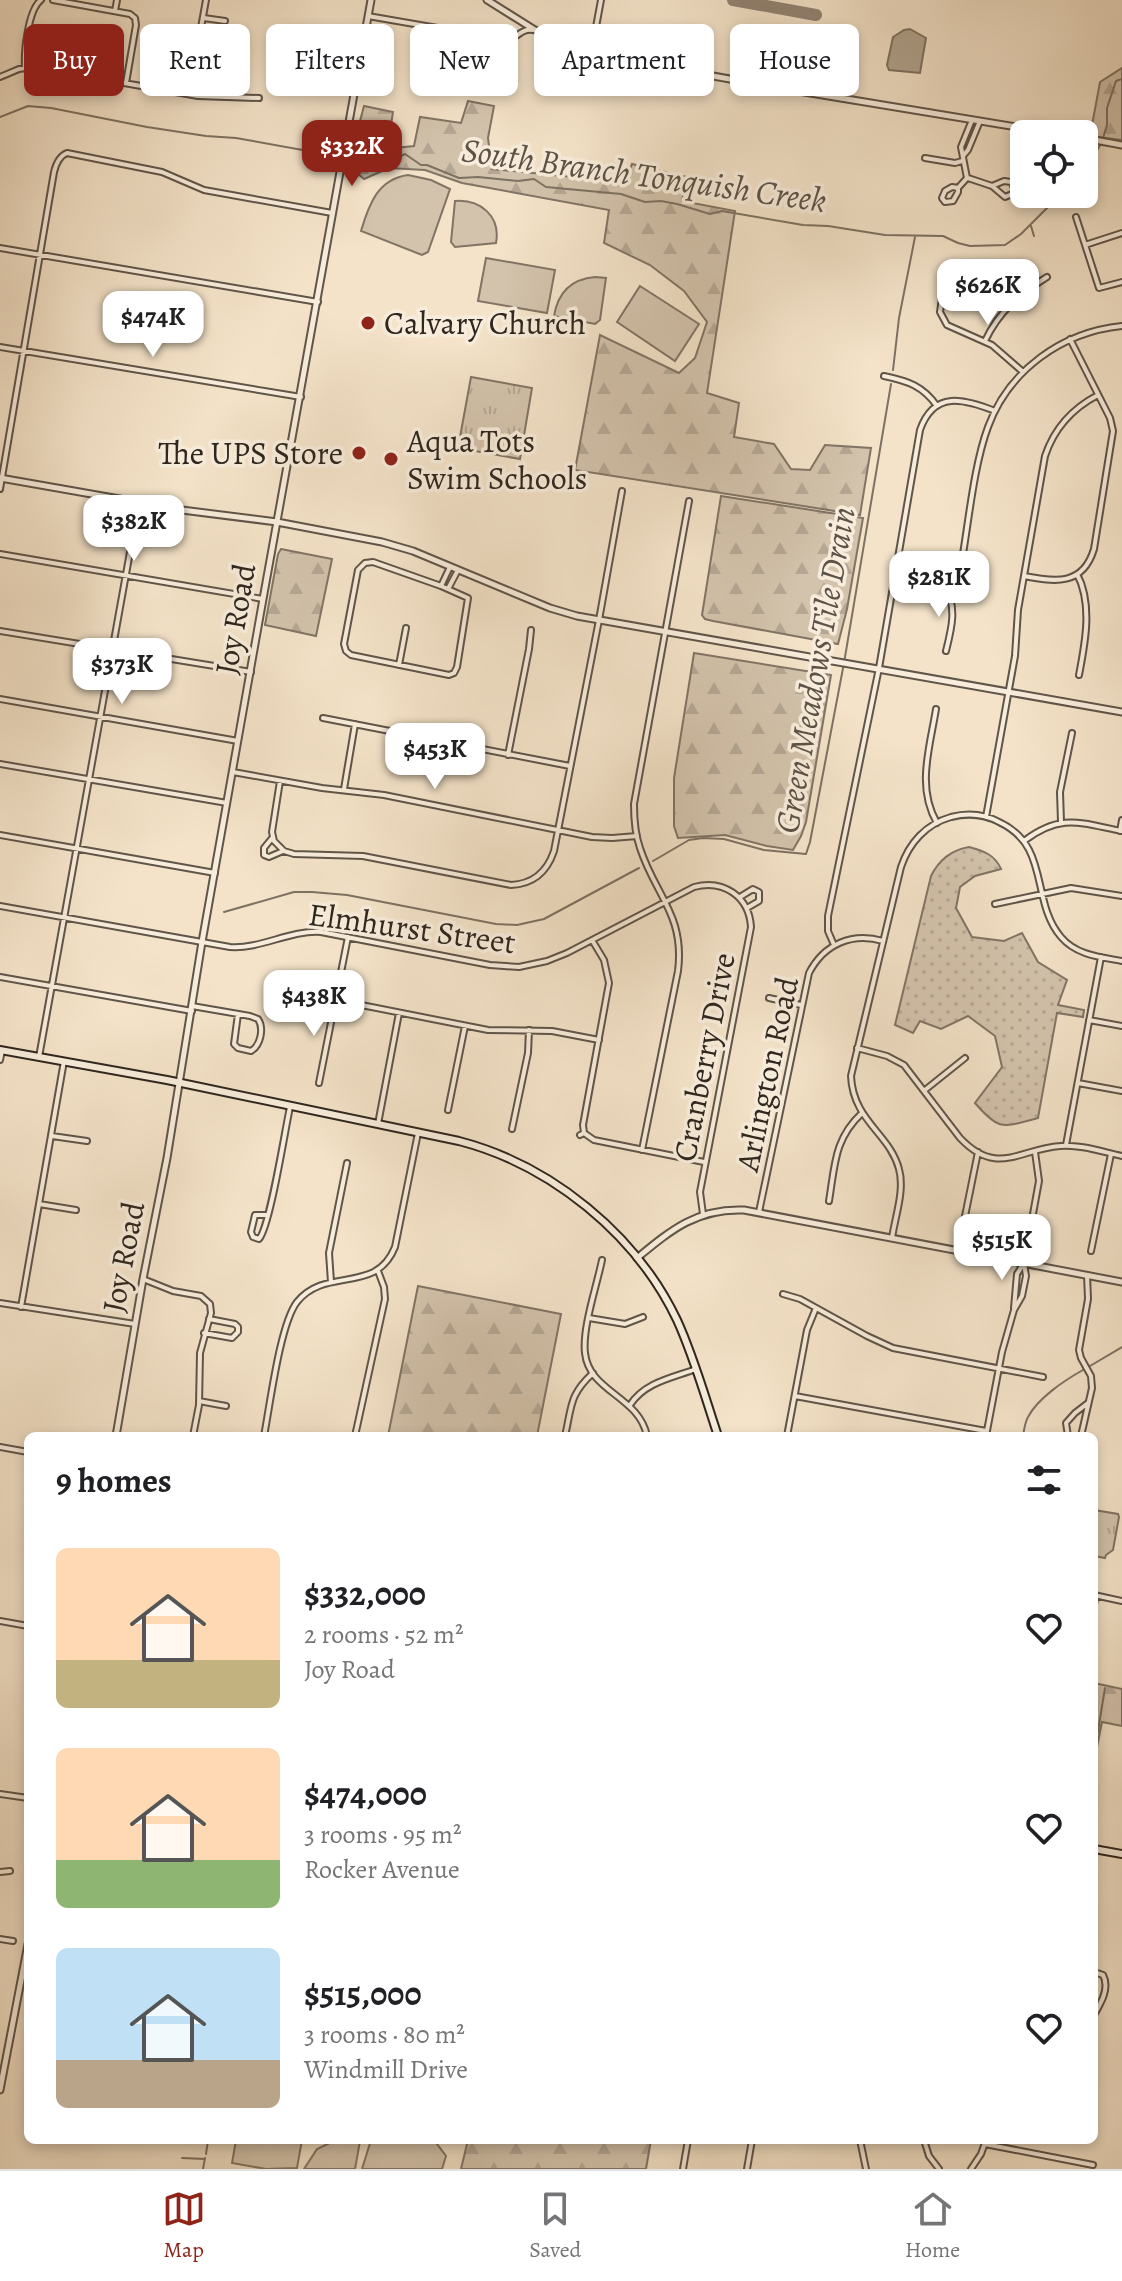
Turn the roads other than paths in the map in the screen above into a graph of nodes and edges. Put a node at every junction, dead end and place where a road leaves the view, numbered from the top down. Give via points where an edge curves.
1 (41, 0) edge
2 (53, 0) edge
3 (117, 0) edge
4 (206, 0) edge
5 (371, 0) edge
6 (487, 0) edge
7 (601, 0) edge
8 (115, 11) junction
9 (368, 16) junction
10 (203, 17) junction
11 (225, 21) dead end
12 (30, 24) edge
13 (202, 24) edge
14 (597, 24) edge
15 (534, 29) edge
16 (534, 30) edge
17 (24, 68) edge
18 (714, 76) edge
19 (0, 77) edge
20 (126, 83) joint
21 (140, 85) edge
22 (224, 96) edge
23 (259, 98) dead end
24 (972, 120) junction
25 (980, 121) junction
26 (1010, 126) edge
27 (1098, 140) edge
28 (1122, 145) edge
29 (925, 158) dead end
30 (963, 158) junction
31 (967, 178) junction
32 (992, 186) junction
33 (958, 188) junction
34 (332, 213) junction
35 (1076, 217) dead end
36 (1122, 233) edge
37 (1085, 245) junction
38 (0, 248) edge
39 (40, 255) junction
40 (1047, 277) dead end
41 (1122, 282) edge
42 (943, 291) dead end
43 (318, 302) junction
44 (1122, 326) edge
45 (1070, 339) junction
46 (985, 341) junction
47 (0, 347) edge
48 (23, 351) junction
49 (1023, 372) junction
50 (884, 376) dead end
51 (1098, 395) junction
52 (301, 397) junction
53 (937, 406) junction
54 (995, 411) junction
55 (1, 478) edge
56 (0, 489) edge
57 (622, 491) dead end
58 (689, 501) dead end
59 (139, 502) junction
60 (277, 522) junction
61 (0, 554) edge
62 (450, 567) junction
63 (458, 570) junction
64 (1077, 574) junction
65 (126, 576) junction
66 (1024, 576) junction
67 (945, 585) junction
68 (441, 586) junction
69 (448, 589) junction
70 (892, 592) junction
71 (263, 599) junction
72 (599, 620) junction
73 (406, 628) dead end
74 (531, 630) dead end
75 (0, 631) edge
76 (664, 631) junction
77 (113, 650) junction
78 (946, 651) dead end
79 (399, 665) junction
80 (879, 668) junction
81 (251, 672) junction
82 (1079, 675) dead end
83 (1009, 692) junction
84 (0, 699) edge
85 (936, 709) dead end
86 (1122, 712) edge
87 (101, 717) junction
88 (323, 718) dead end
89 (355, 724) junction
90 (1072, 733) dead end
91 (238, 741) junction
92 (508, 755) junction
93 (0, 764) edge
94 (570, 766) junction
95 (233, 772) junction
96 (90, 780) junction
97 (280, 781) junction
98 (343, 790) junction
99 (227, 803) junction
100 (986, 817) junction
101 (1122, 820) edge
102 (1061, 822) junction
103 (937, 823) junction
104 (558, 830) junction
105 (1121, 831) edge
106 (0, 835) edge
107 (637, 836) junction
108 (273, 837) junction
109 (1024, 841) junction
110 (77, 849) junction
111 (284, 851) junction
112 (215, 873) junction
113 (1043, 893) junction
114 (1122, 896) edge
115 (740, 897) junction
116 (666, 901) junction
117 (995, 904) dead end
118 (0, 906) edge
119 (747, 908) junction
120 (65, 918) junction
121 (348, 937) junction
122 (592, 940) junction
123 (883, 941) junction
124 (202, 942) junction
125 (834, 945) junction
126 (1101, 957) junction
127 (1122, 961) edge
128 (0, 977) edge
129 (52, 986) junction
130 (769, 998) dead end
131 (336, 1000) junction
132 (801, 1005) junction
133 (192, 1009) junction
134 (399, 1013) junction
135 (238, 1014) junction
136 (1089, 1020) junction
137 (465, 1026) junction
138 (1122, 1026) edge
139 (529, 1030) junction
140 (599, 1040) junction
141 (856, 1048) junction
142 (1, 1050) edge
143 (39, 1057) junction
144 (965, 1058) dead end
145 (0, 1060) edge
146 (64, 1061) junction
147 (319, 1083) dead end
148 (1078, 1083) junction
149 (179, 1084) junction
150 (925, 1090) junction
151 (1122, 1091) edge
152 (290, 1107) junction
153 (448, 1110) dead end
154 (862, 1113) junction
155 (378, 1124) junction
156 (512, 1129) dead end
157 (419, 1133) junction
158 (52, 1136) junction
159 (87, 1141) dead end
160 (1066, 1145) junction
161 (642, 1150) junction
162 (978, 1152) junction
163 (1035, 1152) junction
164 (1111, 1154) junction
165 (1122, 1156) edge
166 (705, 1162) junction
167 (347, 1163) dead end
168 (829, 1201) dead end
169 (39, 1204) junction
170 (76, 1210) dead end
171 (759, 1212) junction
172 (703, 1214) junction
173 (268, 1215) junction
174 (963, 1226) dead end
175 (892, 1238) junction
176 (1091, 1251) dead end
177 (637, 1258) junction
178 (602, 1260) dead end
179 (1024, 1263) junction
180 (378, 1271) junction
181 (1087, 1275) junction
182 (143, 1279) junction
183 (331, 1282) junction
184 (1122, 1282) edge
185 (783, 1294) dead end
186 (0, 1303) edge
187 (21, 1307) junction
188 (816, 1308) junction
189 (643, 1317) dead end
190 (589, 1318) junction
191 (209, 1319) junction
192 (135, 1324) junction
193 (204, 1333) junction
194 (696, 1369) junction
195 (999, 1369) junction
196 (593, 1373) junction
197 (1043, 1377) dead end
198 (795, 1396) junction
199 (199, 1401) junction
200 (1088, 1403) junction
201 (630, 1405) junction
202 (226, 1406) dead end
203 (117, 1432) edge
204 (194, 1432) edge
205 (265, 1432) edge
206 (357, 1432) edge
207 (566, 1432) edge
208 (646, 1432) edge
209 (717, 1432) edge
210 (788, 1432) edge
211 (976, 1432) edge
212 (986, 1432) edge
213 (1067, 1432) edge
214 (1082, 1432) edge
215 (0, 1447) edge
216 (24, 1451) edge
217 (1098, 1596) edge
218 (1122, 1601) edge
219 (0, 1621) edge
220 (24, 1625) edge
221 (0, 1794) edge
222 (24, 1797) edge
223 (1098, 1850) edge
224 (1122, 1854) edge
225 (10, 1871) dead end
226 (0, 1872) edge
227 (0, 1939) edge
228 (13, 1941) dead end
229 (24, 1965) edge
230 (1098, 1973) edge
231 (1098, 2008) edge
232 (0, 2090) edge
233 (687, 2144) edge
234 (751, 2144) edge
235 (861, 2144) edge
236 (925, 2144) edge
237 (985, 2144) edge
238 (995, 2144) edge
239 (1093, 2165) dead end
240 (683, 2169) edge
241 (747, 2169) edge
242 (866, 2169) edge
243 (939, 2169) edge
244 (971, 2169) edge

1 - 12 street via 34,6
2 - 8 street
3 - 8 street
4 - 10 street
5 - 9 street, Joy Road
6 - 15 street
7 - 14 street
8 - 20 street via 136,21
9 - 16 street via 507,40
9 - 34 street, Joy Road
10 - 11 street
10 - 13 street
17 - 19 street
18 - 24 street
20 - 21 street
22 - 23 street
24 - 25 street
24 - 30 street via 961,147
25 - 26 street
25 - 30 street
27 - 28 street
29 - 30 street via 955,163
30 - 31 street
31 - 32 street
31 - 33 street
32 - 32 street via 1005,197 1015,189 1008,181
33 - 33 street via 945,191 945,202 953,201
34 - 39 street via 204,190 162,172 67,153 56,165
34 - 43 street, Joy Road
35 - 37 street
36 - 37 street
37 - 41 street via 1099,288
38 - 39 street
39 - 43 street
39 - 48 street
40 - 46 street via 1010,303
42 - 46 street via 944,321
43 - 52 street, Joy Road
44 - 45 street
45 - 49 street
45 - 51 street
46 - 49 street
47 - 48 street
48 - 52 street
48 - 55 street
49 - 54 street
50 - 53 street via 918,386
51 - 64 street via 1112,425 1114,448 1092,554
51 - 66 street via 1068,417 1048,448
52 - 60 street, Joy Road
53 - 54 street via 962,400
53 - 70 street, Arlington Road via 920,430
54 - 67 street via 982,447 962,560
55 - 56 street
55 - 59 street
57 - 72 street
58 - 76 street
59 - 60 street
59 - 65 street
60 - 62 street via 388,543
60 - 71 street, Joy Road
61 - 65 street
62 - 63 street
62 - 68 street
63 - 69 street
63 - 72 street via 550,608
64 - 66 street via 1056,581
64 - 82 street via 1086,625
65 - 71 street
65 - 77 street
66 - 83 street
67 - 70 street via 920,595
67 - 78 street via 954,614
68 - 69 street
68 - 79 street via 373,562 358,570 346,651
69 - 79 street via 468,598 454,673
70 - 80 street, Arlington Road
71 - 81 street, Joy Road
72 - 76 street
72 - 94 street
73 - 79 street
74 - 92 street
75 - 77 street
76 - 80 street
76 - 107 street via 635,794
77 - 81 street
77 - 87 street
80 - 83 street
80 - 125 street, Arlington Road via 828,916
81 - 91 street, Joy Road
83 - 86 street
83 - 100 street
84 - 87 street
85 - 103 street via 924,786
87 - 91 street
87 - 96 street
88 - 89 street
89 - 92 street
89 - 98 street
90 - 102 street via 1060,792
91 - 95 street, Joy Road
92 - 94 street
93 - 96 street
94 - 104 street
95 - 97 street
95 - 99 street, Joy Road
96 - 99 street
96 - 110 street
97 - 98 street
97 - 108 street
98 - 104 street
99 - 112 street, Joy Road
100 - 103 street via 961,816
100 - 109 street via 1008,826
101 - 105 street
102 - 105 street
102 - 109 street
103 - 123 street via 918,836 905,856
104 - 107 street via 605,838
104 - 111 street via 547,867 533,880 515,885 363,856
106 - 110 street
107 - 116 street
108 - 111 street
108 - 111 street via 264,855
109 - 113 street
110 - 112 street
110 - 120 street
112 - 124 street, Joy Road
113 - 114 street via 1071,888
113 - 117 street
113 - 126 street via 1061,937 1078,950
115 - 116 street, Elmhurst Street via 720,886 704,885
115 - 119 street
115 - 119 street, Cranberry Drive via 753,889 759,892 759,901
116 - 122 street, Elmhurst Street
116 - 161 street via 678,930 679,961
118 - 120 street, Elmhurst Street
119 - 166 street, Cranberry Drive via 750,938
120 - 124 street, Elmhurst Street
120 - 129 street
121 - 122 street, Elmhurst Street via 508,967 547,961
121 - 124 street, Elmhurst Street via 303,932 241,947
121 - 131 street
122 - 140 street via 609,983
123 - 125 street via 858,938
123 - 141 street
124 - 133 street, Joy Road
125 - 132 street, Arlington Road via 811,968
126 - 127 street
126 - 136 street
128 - 129 street
129 - 133 street
129 - 143 street
130 - 132 street
131 - 134 street
131 - 147 street
132 - 171 street, Arlington Road
133 - 135 street
133 - 149 street, Joy Road
134 - 137 street
134 - 155 street
135 - 135 street via 261,1021 258,1043 251,1051 234,1044
136 - 138 street
136 - 148 street
137 - 139 street
137 - 153 street
139 - 140 street
139 - 156 street
140 - 161 street via 582,1134
141 - 150 street via 898,1061
141 - 154 street via 851,1081
142 - 143 main road
142 - 145 street
143 - 146 main road
144 - 150 street
146 - 149 main road
146 - 158 street
148 - 151 street
148 - 160 street
149 - 152 main road
149 - 182 street, Joy Road
150 - 162 street via 960,1138
152 - 155 main road
152 - 173 street
154 - 168 street via 840,1140
154 - 175 street via 900,1171
155 - 157 main road
157 - 177 main road via 479,1146 547,1179 613,1230
157 - 180 street via 395,1247
158 - 159 street
158 - 169 street
160 - 163 street
160 - 164 street
161 - 166 street
162 - 163 street via 1003,1159
162 - 174 street
163 - 179 street via 1039,1181
164 - 165 street
164 - 176 street
166 - 172 street, Cranberry Drive
167 - 183 street via 329,1253
169 - 170 street
169 - 187 street
171 - 172 street
171 - 175 street
172 - 177 street via 668,1232
173 - 173 street via 262,1237 253,1237 255,1215
175 - 179 street
177 - 194 main road via 677,1321
178 - 190 street
179 - 181 street
179 - 195 street via 1017,1274
180 - 183 street
180 - 206 street via 385,1299
181 - 184 street
181 - 200 street via 1079,1350 1091,1379
182 - 191 street via 204,1297 211,1309
182 - 192 street, Joy Road
183 - 205 street via 307,1293 290,1315
185 - 188 street
186 - 187 street
187 - 192 street
188 - 195 street via 893,1348
188 - 198 street
189 - 190 street via 625,1324
190 - 196 street via 585,1351
191 - 193 street
191 - 193 street via 235,1324 238,1332 234,1338
192 - 203 street, Joy Road
193 - 199 street
194 - 201 street via 649,1386
194 - 209 main road
195 - 197 street
195 - 212 street
196 - 201 street
196 - 207 street via 574,1394
198 - 210 street
198 - 211 street
199 - 202 street
199 - 204 street
200 - 213 street via 1066,1423
200 - 214 street
201 - 208 street
215 - 216 street
217 - 218 street
219 - 220 street
221 - 222 street
223 - 224 main road
225 - 226 street
227 - 228 street
229 - 232 street
230 - 231 street via 1106,1983
233 - 240 street
234 - 241 street
235 - 242 street
236 - 243 street
237 - 244 street
238 - 239 street

